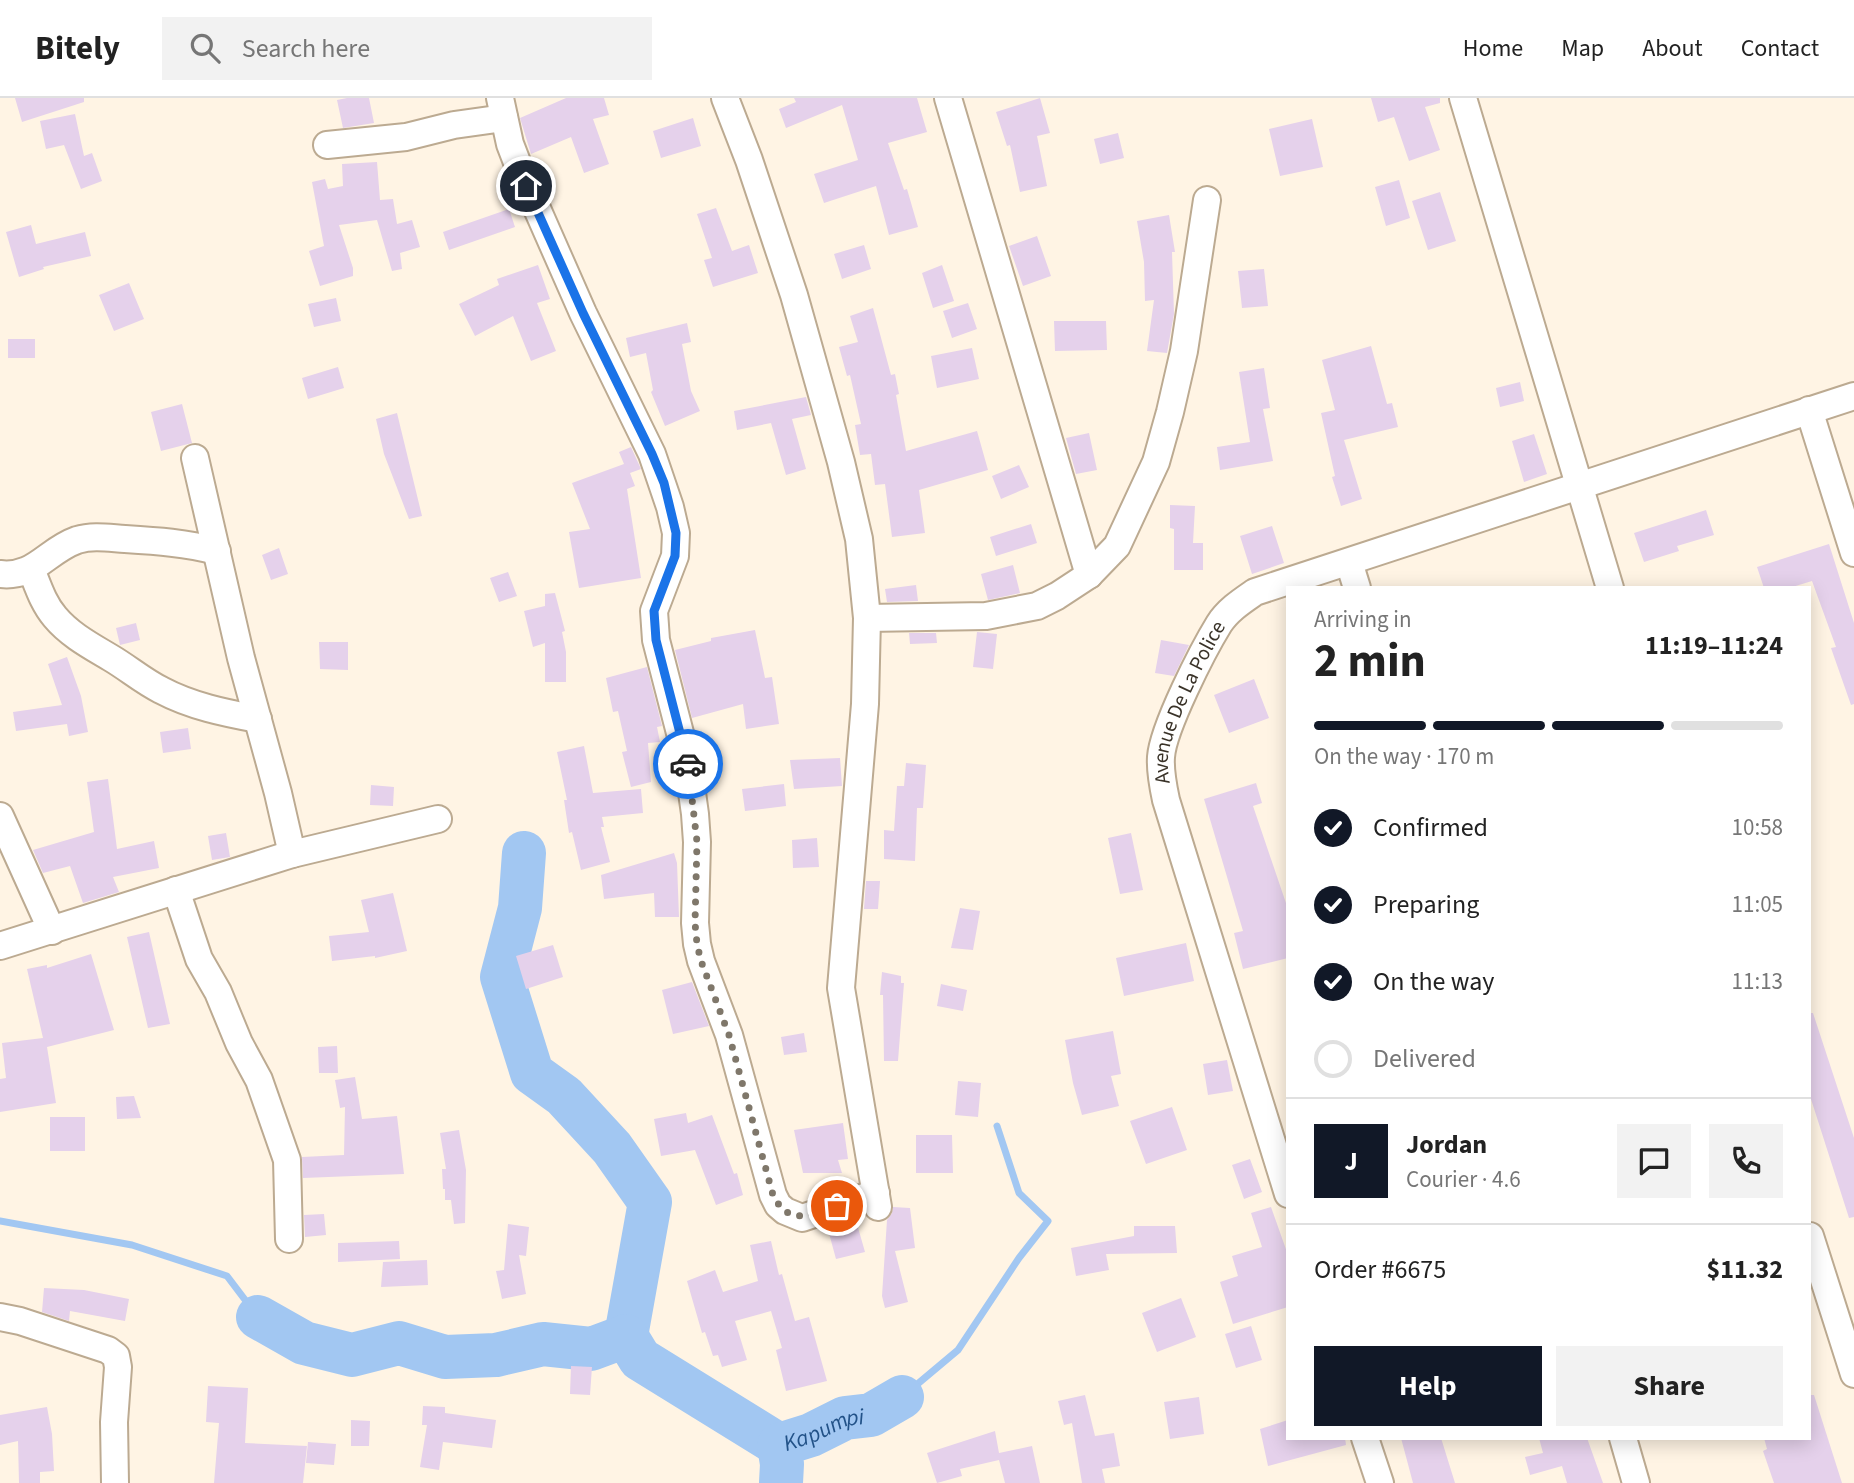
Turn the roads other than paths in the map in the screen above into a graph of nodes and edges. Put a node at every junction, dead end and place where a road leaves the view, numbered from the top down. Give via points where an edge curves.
1 (725, 98) edge
2 (948, 98) edge
3 (1463, 98) edge
4 (502, 108) edge
5 (327, 145) dead end
6 (1207, 200) dead end
7 (1854, 396) edge
8 (1809, 410) junction
9 (195, 458) dead end
10 (1580, 486) junction
11 (217, 551) junction
12 (1854, 553) edge
13 (1349, 562) junction
14 (31, 569) junction
15 (0, 574) edge
16 (1089, 576) junction
17 (1356, 586) edge
18 (1610, 586) edge
19 (867, 618) junction
20 (258, 719) junction
21 (0, 816) edge
22 (438, 819) dead end
23 (292, 855) junction
24 (176, 890) junction
25 (51, 931) junction
26 (0, 946) edge
27 (1286, 1188) edge
28 (289, 1239) dead end
29 (1811, 1239) edge
30 (0, 1317) edge
31 (1854, 1374) edge
32 (1366, 1440) edge
33 (1624, 1440) edge
34 (116, 1483) edge
35 (1380, 1483) edge
36 (1636, 1483) edge

1 - 19 street via 794,295 837,450 859,539
2 - 16 street
3 - 10 street
4 - 5 street via 406,137
4 - 19 street via 528,191 652,454 670,507 675,556 654,611 656,640 685,751 695,814 697,944 729,1035 773,1195 785,1211 803,1217 877,1200 841,988 865,704
6 - 16 street via 1184,351 1156,462 1117,546
7 - 8 street, Avenue De La Police
8 - 10 street, Avenue De La Police
8 - 12 street
9 - 11 street
10 - 13 street, Avenue De La Police
10 - 18 street
11 - 14 street via 180,542 103,536 79,539
11 - 20 street
13 - 17 street
13 - 27 street, Avenue De La Police via 1255,592 1236,605 1220,623 1195,671 1169,727 1161,757 1166,800
14 - 15 street via 15,576
14 - 20 street via 54,617 90,646 186,701
16 - 19 street via 1058,596 1017,611 986,616
20 - 23 street
21 - 25 street
22 - 23 street
23 - 24 street
24 - 25 street
24 - 28 street via 200,959 259,1080 287,1160
25 - 26 street
29 - 31 street
30 - 34 street via 116,1356
32 - 35 street
33 - 36 street

